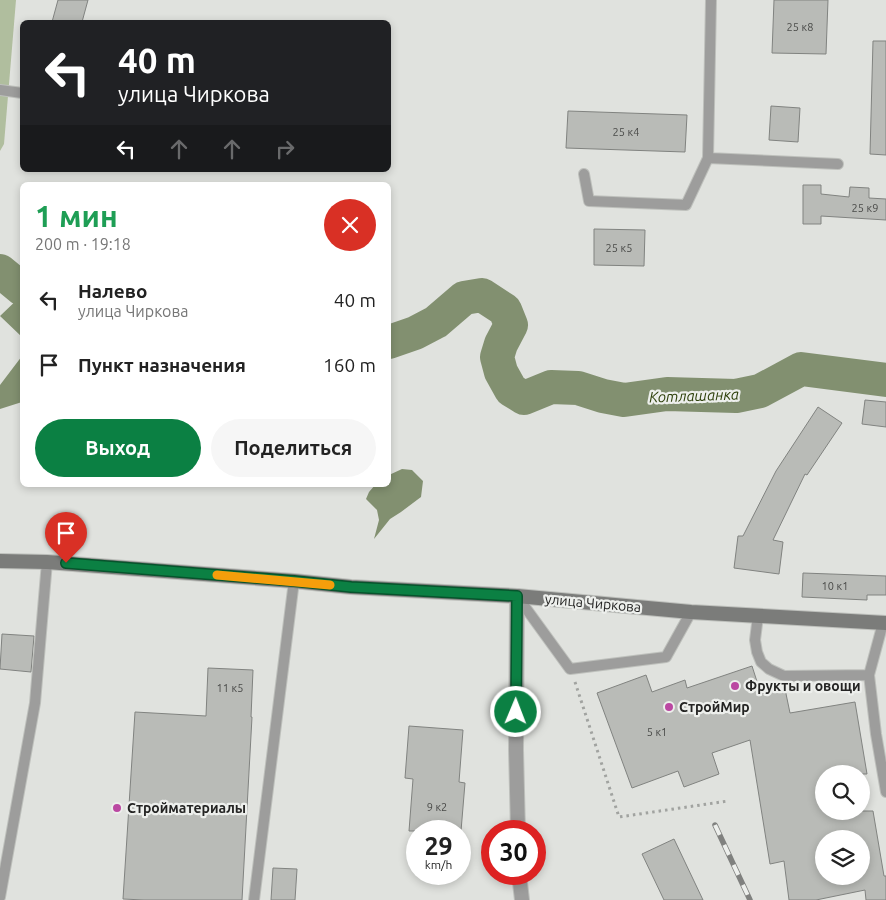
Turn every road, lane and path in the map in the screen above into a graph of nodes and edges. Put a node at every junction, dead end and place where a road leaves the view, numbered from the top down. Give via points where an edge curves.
1 (711, 0) edge
2 (0, 90) edge
3 (20, 93) edge
4 (708, 158) junction
5 (838, 164) dead end
6 (584, 174) dead end
7 (0, 560) edge
8 (47, 562) junction
9 (294, 581) junction
10 (517, 596) junction
11 (691, 612) junction
12 (758, 616) junction
13 (885, 623) edge
14 (570, 669) junction
15 (868, 674) junction
16 (886, 792) edge
17 (728, 801) dead end
18 (518, 820) edge
19 (520, 885) edge
20 (0, 897) edge
21 (254, 900) edge
22 (522, 900) edge

1 - 4 lane
2 - 3 lane
4 - 5 lane
4 - 6 lane via 686,205 589,201
7 - 8 main road, улица Чиркова
8 - 9 main road, улица Чиркова
8 - 20 lane via 35,703
9 - 10 main road, улица Чиркова
9 - 21 lane
10 - 11 main road, улица Чиркова
10 - 14 lane
10 - 18 street
11 - 12 main road, улица Чиркова
11 - 14 lane via 666,657
12 - 13 main road, улица Чиркова
12 - 15 lane via 757,652 769,670 784,676
13 - 15 lane
14 - 17 path via 619,817
15 - 16 lane
19 - 22 street

